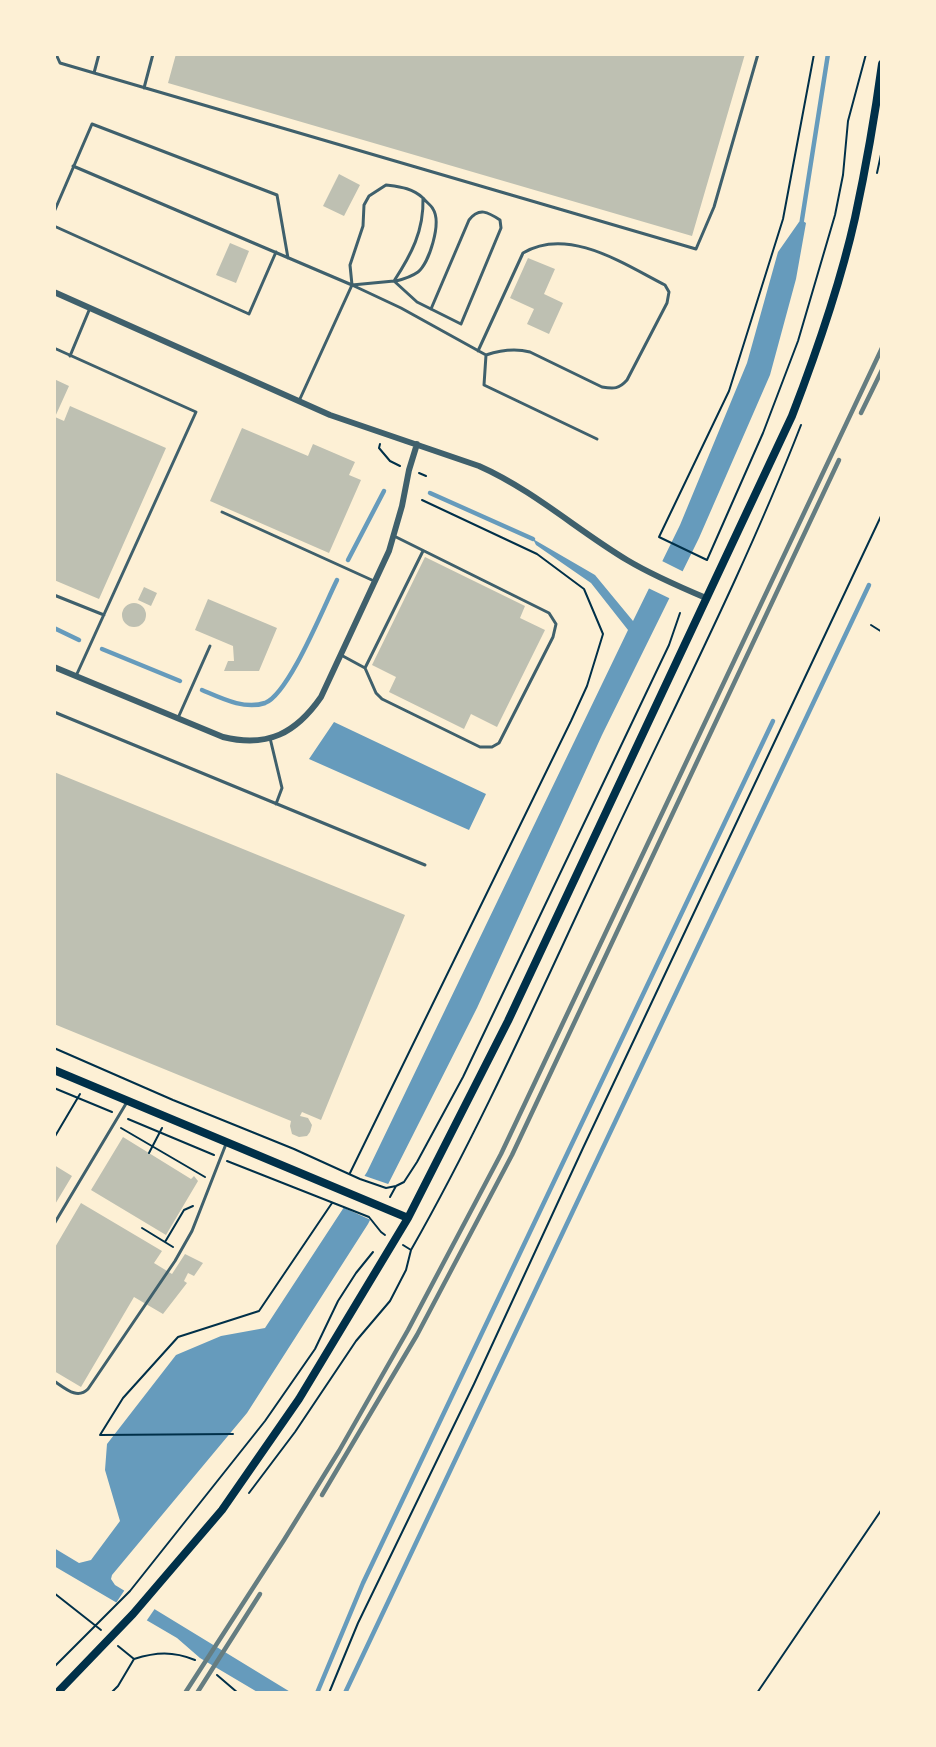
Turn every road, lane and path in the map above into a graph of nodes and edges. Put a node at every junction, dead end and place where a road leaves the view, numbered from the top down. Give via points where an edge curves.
1 (56, 54) edge
2 (99, 54) edge
3 (153, 54) edge
4 (758, 54) edge
5 (814, 54) edge
6 (867, 54) edge
7 (882, 64) edge
8 (94, 73) junction
9 (144, 88) junction
10 (73, 166) junction
11 (423, 198) junction
12 (54, 212) edge
13 (54, 226) edge
14 (276, 252) junction
15 (288, 258) junction
16 (394, 281) junction
17 (352, 285) junction
18 (54, 292) edge
19 (90, 308) junction
20 (431, 309) junction
21 (54, 348) edge
22 (478, 351) junction
23 (486, 355) junction
24 (70, 356) junction
25 (299, 401) junction
26 (597, 439) dead end
27 (380, 443) dead end
28 (417, 444) junction
29 (397, 466) dead end
30 (420, 474) dead end
31 (426, 476) dead end
32 (422, 500) dead end
33 (222, 512) dead end
34 (882, 514) edge
35 (394, 536) junction
36 (423, 551) junction
37 (375, 581) junction
38 (54, 596) edge
39 (706, 598) junction
40 (680, 613) dead end
41 (104, 615) junction
42 (871, 625) dead end
43 (882, 632) edge
44 (210, 646) dead end
45 (340, 654) junction
46 (54, 667) edge
47 (366, 668) junction
48 (76, 676) junction
49 (54, 712) edge
50 (178, 718) junction
51 (270, 738) junction
52 (276, 804) junction
53 (425, 865) dead end
54 (54, 1048) edge
55 (54, 1070) edge
56 (85, 1083) junction
57 (54, 1088) edge
58 (77, 1098) junction
59 (128, 1101) junction
60 (119, 1115) junction
61 (167, 1117) junction
62 (114, 1124) junction
63 (160, 1133) junction
64 (54, 1138) edge
65 (227, 1142) junction
66 (153, 1146) junction
67 (149, 1153) dead end
68 (221, 1158) junction
69 (350, 1174) junction
70 (212, 1181) junction
71 (335, 1203) junction
72 (202, 1206) junction
73 (408, 1218) junction
74 (54, 1224) edge
75 (142, 1228) dead end
76 (381, 1232) junction
77 (385, 1234) dead end
78 (380, 1240) dead end
79 (165, 1242) junction
80 (376, 1248) dead end
81 (181, 1251) junction
82 (54, 1381) edge
83 (233, 1434) dead end
84 (882, 1509) edge
85 (54, 1593) edge
86 (96, 1625) junction
87 (110, 1639) junction
88 (135, 1659) junction
89 (195, 1660) dead end
90 (54, 1667) edge
91 (217, 1675) dead end
92 (57, 1693) edge
93 (111, 1693) edge
94 (238, 1693) edge
95 (329, 1693) edge
96 (757, 1693) edge

1 - 8 lane via 60,63
2 - 8 lane
3 - 9 lane
4 - 9 lane via 714,207 696,249
5 - 6 path via 783,219 729,391 659,537 706,560 795,350 835,215 848,121
7 - 39 main road via 855,219 821,338 792,416
8 - 9 lane
10 - 12 lane
10 - 14 lane
10 - 15 lane via 92,124 277,195
11 - 16 lane via 420,231
11 - 16 lane via 434,209 436,236 420,270 409,278
11 - 17 lane via 410,189 386,185 369,196 350,265
13 - 14 lane via 249,314
14 - 15 lane
15 - 17 lane
16 - 17 lane
16 - 20 lane via 406,294
17 - 22 lane
17 - 25 lane
18 - 19 street
19 - 24 lane
19 - 25 street
20 - 20 lane via 461,324 501,228 500,220 481,211 474,213
21 - 24 lane
22 - 23 lane
22 - 23 lane via 523,253 536,245 556,243 588,248 665,285 669,292 667,303 621,387 602,387 530,352 504,349
23 - 26 lane via 484,385
24 - 41 lane via 196,412
25 - 28 street
27 - 29 path via 379,448
28 - 35 street
28 - 39 street via 498,475 627,561
30 - 31 path
32 - 69 path via 537,554 584,589 603,634 571,721
33 - 37 lane
34 - 95 path via 358,1623
35 - 36 lane
35 - 37 street
36 - 47 lane
36 - 47 lane via 549,613 556,624 553,636 499,743 492,747 480,747 382,699
37 - 45 street
38 - 41 lane
39 - 73 main road via 508,1021
40 - 69 path via 669,645 463,1077 417,1162 404,1182 390,1187
41 - 48 lane
42 - 43 path
44 - 50 lane
45 - 47 lane
45 - 51 street via 310,713 285,733
46 - 48 street
48 - 50 street
49 - 52 lane
50 - 51 street via 239,741
51 - 52 lane via 282,788
52 - 53 lane
54 - 69 path
55 - 56 main road
56 - 58 path
56 - 59 main road
57 - 58 path
58 - 60 path
58 - 64 path
59 - 60 lane
59 - 61 main road
60 - 62 lane
60 - 63 path
61 - 63 path
61 - 65 main road
62 - 66 path
62 - 74 lane
63 - 66 path
63 - 68 path
65 - 68 lane
65 - 73 main road
66 - 67 path
66 - 70 path
68 - 70 lane
68 - 71 path
70 - 72 lane
71 - 76 path via 369,1217
71 - 83 path via 259,1311 178,1337 123,1398 100,1435
72 - 79 path via 184,1210
72 - 81 lane
73 - 87 main road via 280,1427 222,1510
75 - 79 path
76 - 77 path
76 - 78 path
79 - 81 path
80 - 86 path via 338,1301 315,1348 265,1421 130,1591
81 - 82 lane via 88,1389 76,1394
84 - 96 path
85 - 86 path
86 - 87 path
86 - 90 path
87 - 88 path
87 - 92 main road
88 - 89 path via 165,1652
88 - 93 path
91 - 94 path

